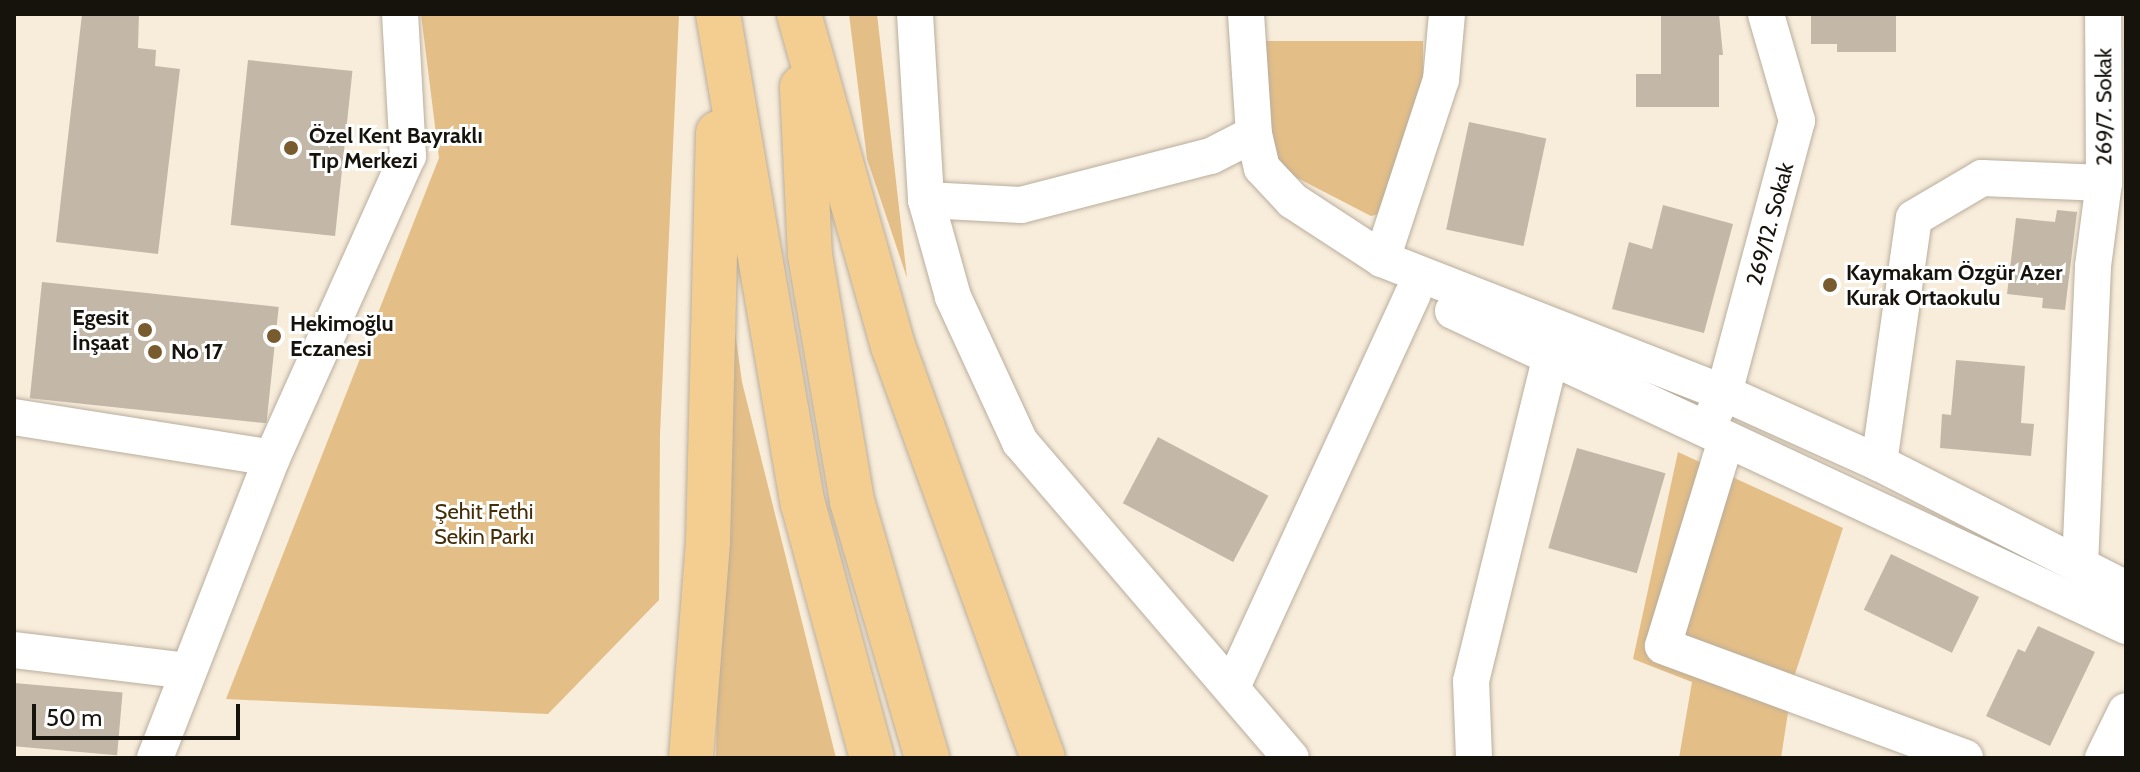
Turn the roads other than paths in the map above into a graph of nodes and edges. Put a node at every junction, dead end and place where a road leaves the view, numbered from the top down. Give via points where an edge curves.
1 (400, 14) edge
2 (799, 14) edge
3 (915, 14) edge
4 (1246, 14) edge
5 (1447, 14) edge
6 (1766, 14) edge
7 (2103, 14) edge
8 (719, 24) edge
9 (2115, 79) edge
10 (1254, 134) junction
11 (2104, 183) junction
12 (926, 200) junction
13 (1382, 259) junction
14 (1413, 294) junction
15 (1551, 355) junction
16 (1724, 393) junction
17 (14, 417) edge
18 (1716, 436) junction
19 (272, 458) junction
20 (1879, 463) junction
21 (2080, 565) junction
22 (2126, 589) edge
23 (2126, 626) edge
24 (14, 650) edge
25 (188, 671) junction
26 (1233, 685) junction
27 (2126, 711) edge
28 (155, 758) edge
29 (691, 758) edge
30 (872, 758) edge
31 (927, 758) edge
32 (1043, 758) edge
33 (1291, 758) edge
34 (1474, 758) edge
35 (1965, 758) edge
36 (2103, 758) edge

1 - 19 street via 408,156
2 - 31 main road via 810,255 852,501
2 - 32 main road via 893,346
3 - 12 street
4 - 10 street
5 - 13 street via 1441,80
6 - 16 street, 269/12. Sokak via 1797,121
7 - 9 street, 269/7. Sokak
8 - 29 main road via 708,541
8 - 30 main road via 803,504
9 - 11 street, 269/7. Sokak
10 - 12 street via 1211,156 1021,205
10 - 13 street via 1262,168 1293,201
11 - 20 street, 269/7. Sokak via 1982,178 1914,218
11 - 21 street via 2093,266
12 - 26 street via 953,297 1020,442
13 - 14 street
13 - 16 street
14 - 15 street
14 - 26 street
15 - 18 street
15 - 34 street via 1471,681
16 - 18 street, 269/12. Sokak
16 - 20 street
17 - 19 street
18 - 23 street
18 - 35 street, 269/12. Sokak via 1663,646
19 - 25 street
20 - 21 street
21 - 22 street
24 - 25 street
25 - 28 street
26 - 33 street
27 - 36 street

